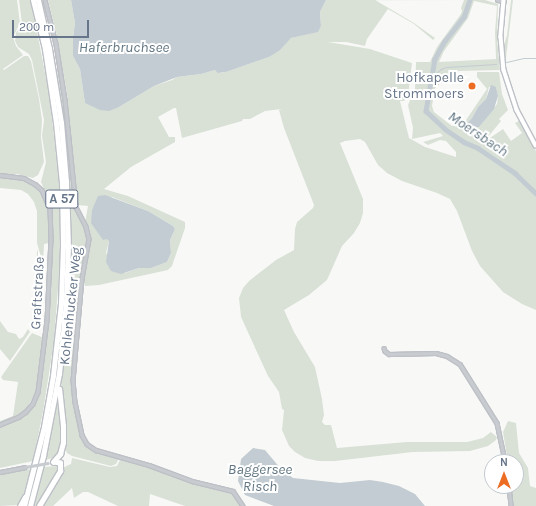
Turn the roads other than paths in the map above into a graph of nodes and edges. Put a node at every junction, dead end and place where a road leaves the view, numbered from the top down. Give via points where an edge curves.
1 (33, 0) edge
2 (38, 0) edge
3 (45, 0) edge
4 (497, 0) edge
5 (504, 1) edge
6 (534, 138) edge
7 (536, 145) edge
8 (0, 175) edge
9 (384, 348) dead end
10 (60, 363) junction
11 (0, 425) edge
12 (504, 454) edge
13 (51, 463) junction
14 (0, 472) edge
15 (31, 483) junction
16 (510, 494) edge
17 (20, 506) edge
18 (24, 506) edge
19 (30, 506) edge
20 (39, 506) edge
21 (243, 506) edge
22 (511, 506) edge

1 - 15 highway, A 57 via 45,49 56,123 62,183 63,246 61,303 53,376
2 - 10 highway, A 57 via 57,90 66,182 67,287
3 - 21 street, Kohlenhucker Weg via 65,96 76,207 89,239 82,278 73,380 82,435 89,446 96,450 149,465 192,481 231,490
4 - 5 street
5 - 6 main road via 501,37 504,70 512,99
6 - 7 main road
8 - 11 street, Graftstraße via 24,178 42,190 50,209 51,244 47,320 38,392 26,412
9 - 12 street via 389,354 436,353 460,364 497,423
10 - 13 highway via 58,396 63,443 60,454
10 - 19 highway, A 57 via 49,428
13 - 14 street, bridge
13 - 20 highway via 60,462 61,467
15 - 17 highway
15 - 18 highway, A 57
16 - 22 street

